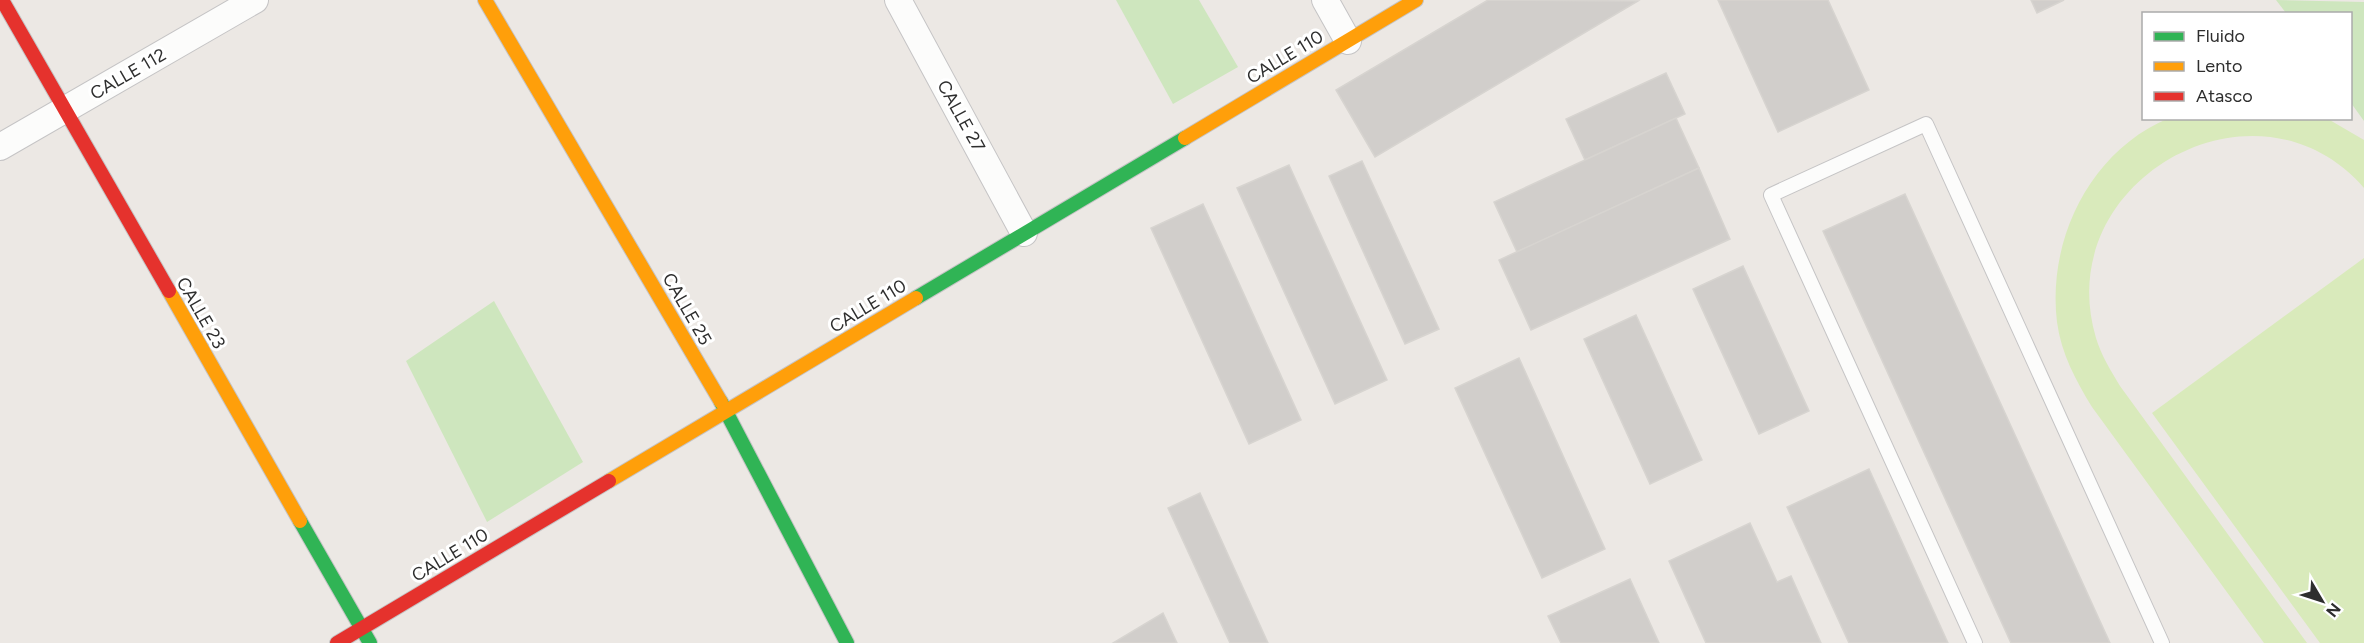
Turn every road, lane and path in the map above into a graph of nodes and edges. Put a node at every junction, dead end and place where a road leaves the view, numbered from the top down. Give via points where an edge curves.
1 (2, 0) edge
2 (255, 0) edge
3 (485, 0) edge
4 (898, 0) edge
5 (1325, 0) edge
6 (1416, 0) edge
7 (1348, 41) junction
8 (64, 111) junction
9 (0, 147) edge
10 (1024, 233) junction
11 (727, 412) junction
12 (362, 628) junction
13 (338, 643) edge
14 (370, 643) edge
15 (847, 643) edge
16 (1976, 643) edge
17 (2162, 643) edge

1 - 8 street, CALLE 23
2 - 8 street, CALLE 112
3 - 11 street, CALLE 25
4 - 10 street, CALLE 27
5 - 7 street
6 - 7 street, CALLE 110
7 - 10 street, CALLE 110
8 - 9 street, CALLE 112
8 - 12 street, CALLE 23
10 - 11 street, CALLE 110
11 - 12 street, CALLE 110
11 - 15 street, CALLE 25
12 - 13 street, CALLE 110
12 - 14 street, CALLE 23
16 - 17 lane via 1771,195 1926,124

